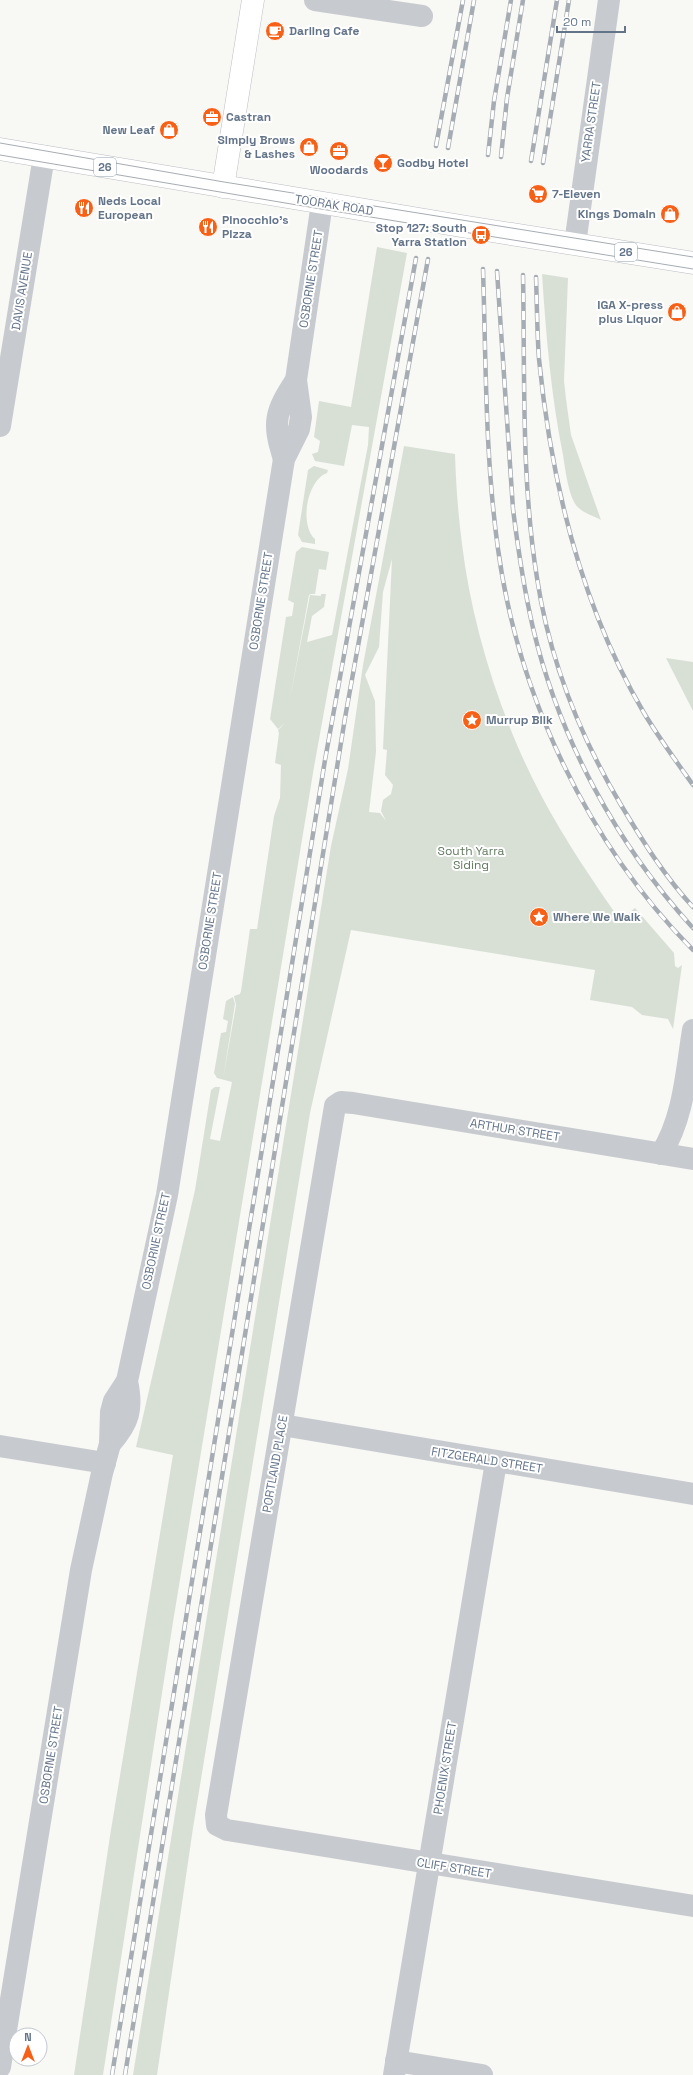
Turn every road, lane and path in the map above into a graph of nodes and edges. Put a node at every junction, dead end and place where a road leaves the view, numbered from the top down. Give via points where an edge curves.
1 (253, 0) edge
2 (315, 0) edge
3 (609, 0) edge
4 (422, 16) dead end
5 (0, 149) edge
6 (44, 156) junction
7 (223, 187) junction
8 (322, 203) junction
9 (575, 244) junction
10 (693, 263) edge
11 (0, 426) edge
12 (693, 1030) edge
13 (337, 1104) joint
14 (661, 1154) junction
15 (693, 1159) edge
16 (282, 1425) junction
17 (0, 1446) edge
18 (108, 1453) junction
19 (496, 1462) junction
20 (693, 1494) edge
21 (217, 1825) joint
22 (428, 1864) junction
23 (693, 1906) edge
24 (0, 2067) edge
25 (395, 2068) edge
26 (482, 2075) edge

1 - 7 main road
2 - 4 street
3 - 9 street, YARRA STREET
5 - 6 main road, TOORAK ROAD / 26
6 - 7 main road, TOORAK ROAD / 26
6 - 11 street, DAVIS AVENUE
7 - 8 main road, TOORAK ROAD / 26
8 - 9 main road, TOORAK ROAD / 26
8 - 18 street, OSBORNE STREET via 296,380 278,412 277,438 284,459 167,1196 127,1381 130,1402 128,1418
9 - 10 main road, TOORAK ROAD / 26
12 - 14 street via 678,1118
13 - 14 street, ARTHUR STREET via 353,1103
13 - 16 street, PORTLAND PLACE via 332,1121
14 - 15 street, ARTHUR STREET
16 - 19 street, FITZGERALD STREET
16 - 21 street, PORTLAND PLACE via 217,1809
17 - 18 street
18 - 24 street, OSBORNE STREET via 82,1570
19 - 20 street, FITZGERALD STREET
19 - 22 street, PHOENIX STREET
21 - 22 street, CLIFF STREET via 226,1830
22 - 23 street, CLIFF STREET
22 - 25 street, PHOENIX STREET
25 - 26 street

